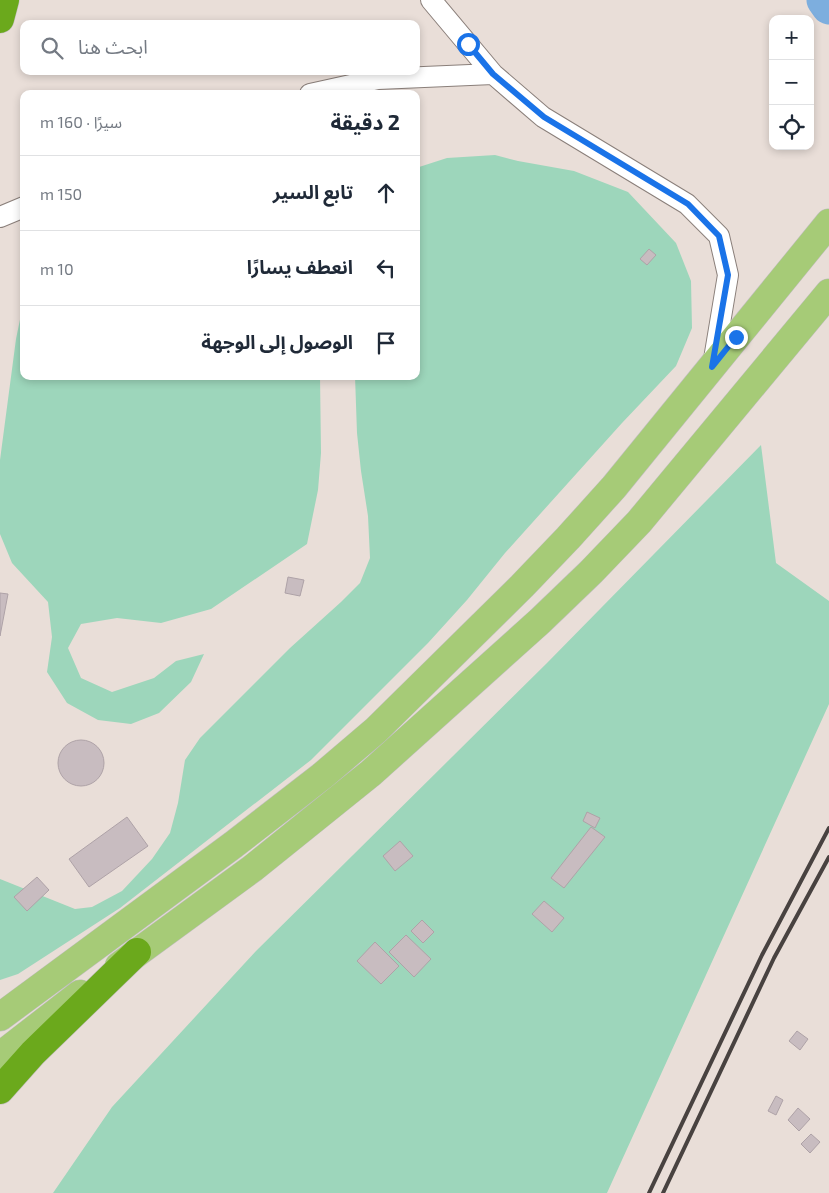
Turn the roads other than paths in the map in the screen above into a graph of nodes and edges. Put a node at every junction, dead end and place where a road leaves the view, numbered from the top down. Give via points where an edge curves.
1 (4, 0) edge
2 (431, 0) edge
3 (0, 19) edge
4 (493, 74) junction
5 (328, 90) edge
6 (20, 208) edge
7 (0, 217) edge
8 (829, 223) edge
9 (823, 300) edge
10 (712, 367) junction
11 (137, 952) junction
12 (0, 1017) edge
13 (0, 1056) edge
14 (0, 1090) edge

1 - 3 highway
2 - 4 street
4 - 5 street via 378,79
4 - 10 street via 544,117 688,204 719,236 728,275
6 - 7 street
8 - 10 main road
9 - 11 main road via 639,522 540,621 365,779 253,868
10 - 12 main road via 568,538 376,730 240,839
11 - 13 main road
11 - 14 highway via 33,1053

